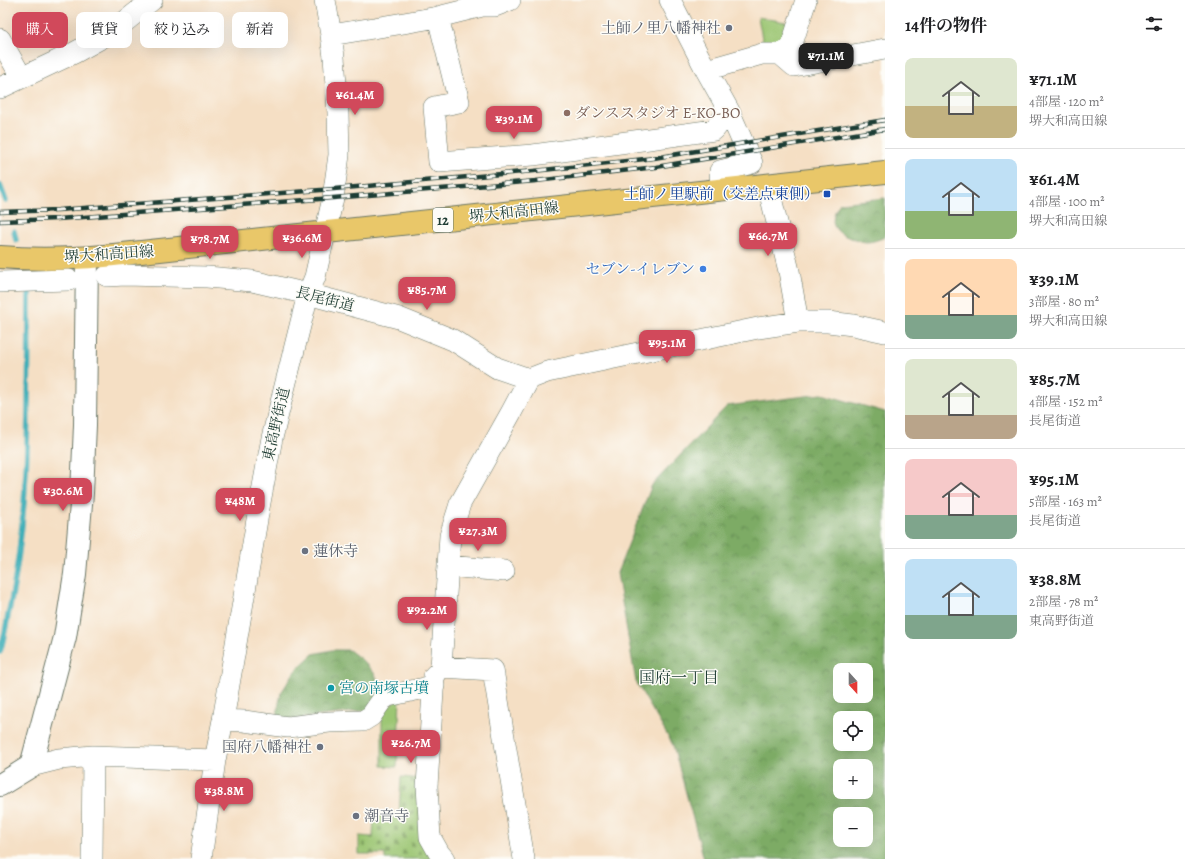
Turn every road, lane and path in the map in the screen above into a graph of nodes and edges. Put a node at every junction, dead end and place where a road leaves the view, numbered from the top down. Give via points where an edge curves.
1 (152, 0) edge
2 (325, 0) edge
3 (510, 0) edge
4 (670, 0) edge
5 (806, 0) edge
6 (438, 17) junction
7 (332, 35) junction
8 (0, 39) edge
9 (885, 49) edge
10 (780, 54) junction
11 (706, 70) junction
12 (22, 78) junction
13 (0, 88) edge
14 (729, 111) junction
15 (885, 172) edge
16 (768, 186) junction
17 (722, 189) junction
18 (324, 232) junction
19 (87, 258) junction
20 (4, 260) edge
21 (108, 276) dead end
22 (69, 280) dead end
23 (0, 282) edge
24 (308, 294) junction
25 (798, 322) junction
26 (885, 332) edge
27 (529, 379) junction
28 (448, 566) junction
29 (504, 571) dead end
30 (438, 676) junction
31 (223, 720) junction
32 (93, 756) junction
33 (215, 760) junction
34 (31, 766) junction
35 (0, 785) edge
36 (92, 859) edge
37 (200, 859) edge
38 (444, 859) edge
39 (524, 859) edge

1 - 12 street via 112,32
2 - 7 street, 東高野街道
3 - 6 street via 495,6 482,6
4 - 11 street
5 - 10 street via 791,47
6 - 7 street
6 - 14 street via 459,102 434,107 439,162 533,155 714,130
7 - 18 street, 東高野街道 via 338,113 338,156 333,198
8 - 12 street
9 - 10 street via 794,66
10 - 11 street via 762,54
11 - 14 street
12 - 13 street
14 - 17 street via 752,162 720,171
15 - 16 main road, 堺大和高田線 / 12
16 - 17 main road, 堺大和高田線 / 12
16 - 25 street via 789,271
17 - 18 main road, 堺大和高田線 / 12
18 - 19 main road, 堺大和高田線 / 12
18 - 24 street, 東高野街道 via 315,277
19 - 20 main road, 堺大和高田線 / 12
19 - 34 street via 85,425 75,574 65,637
21 - 24 street, 長尾街道 via 207,277 252,281
22 - 23 street
24 - 27 street, 長尾街道 via 399,318 453,340 497,368
24 - 31 street, 東高野街道 via 272,438
25 - 26 street via 828,322
25 - 27 street via 570,367
27 - 28 street via 460,504 450,536
28 - 29 street
28 - 30 street
30 - 31 street via 388,696 371,716 363,720 288,727
30 - 38 street via 430,735 427,786 430,837
30 - 39 street via 494,670
31 - 33 street, 東高野街道
32 - 33 street
32 - 34 street via 59,759
32 - 36 street
33 - 37 street, 東高野街道
34 - 35 street

